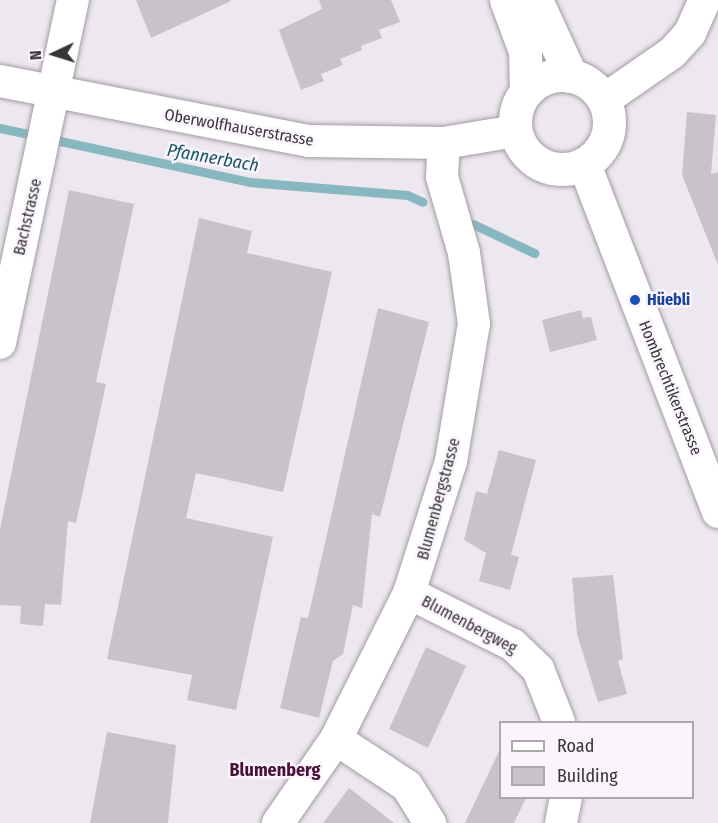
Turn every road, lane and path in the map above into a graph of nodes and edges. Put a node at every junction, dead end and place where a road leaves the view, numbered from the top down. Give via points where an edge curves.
1 (73, 0) edge
2 (506, 0) edge
3 (536, 0) edge
4 (705, 0) edge
5 (571, 76) junction
6 (0, 81) edge
7 (526, 92) junction
8 (604, 100) junction
9 (54, 104) junction
10 (516, 131) junction
11 (444, 143) junction
12 (584, 164) junction
13 (0, 343) edge
14 (718, 511) edge
15 (409, 593) junction
16 (557, 721) edge
17 (336, 738) junction
18 (566, 799) edge
19 (278, 823) edge
20 (430, 823) edge
21 (561, 823) edge

1 - 9 street, Bachstrasse
2 - 7 main road via 525,51
3 - 5 main road
4 - 8 street via 690,33 672,53
5 - 7 main road via 550,76
5 - 8 main road via 594,87
6 - 9 street, Oberwolfhauserstrasse
7 - 10 main road via 519,103
8 - 12 main road via 607,136
9 - 11 street, Oberwolfhauserstrasse via 275,137
9 - 13 street, Bachstrasse
10 - 11 street, Oberwolfhauserstrasse
10 - 12 main road via 521,145 542,165 556,169
11 - 15 street, Blumenbergstrasse via 442,177 472,291 471,357 451,461
12 - 14 main road, Hombrechtikerstrasse
15 - 16 street, Blumenbergweg via 513,645 538,669
15 - 17 street, Blumenbergstrasse
17 - 19 street, Blumenbergstrasse
17 - 20 street via 407,786
18 - 21 street

